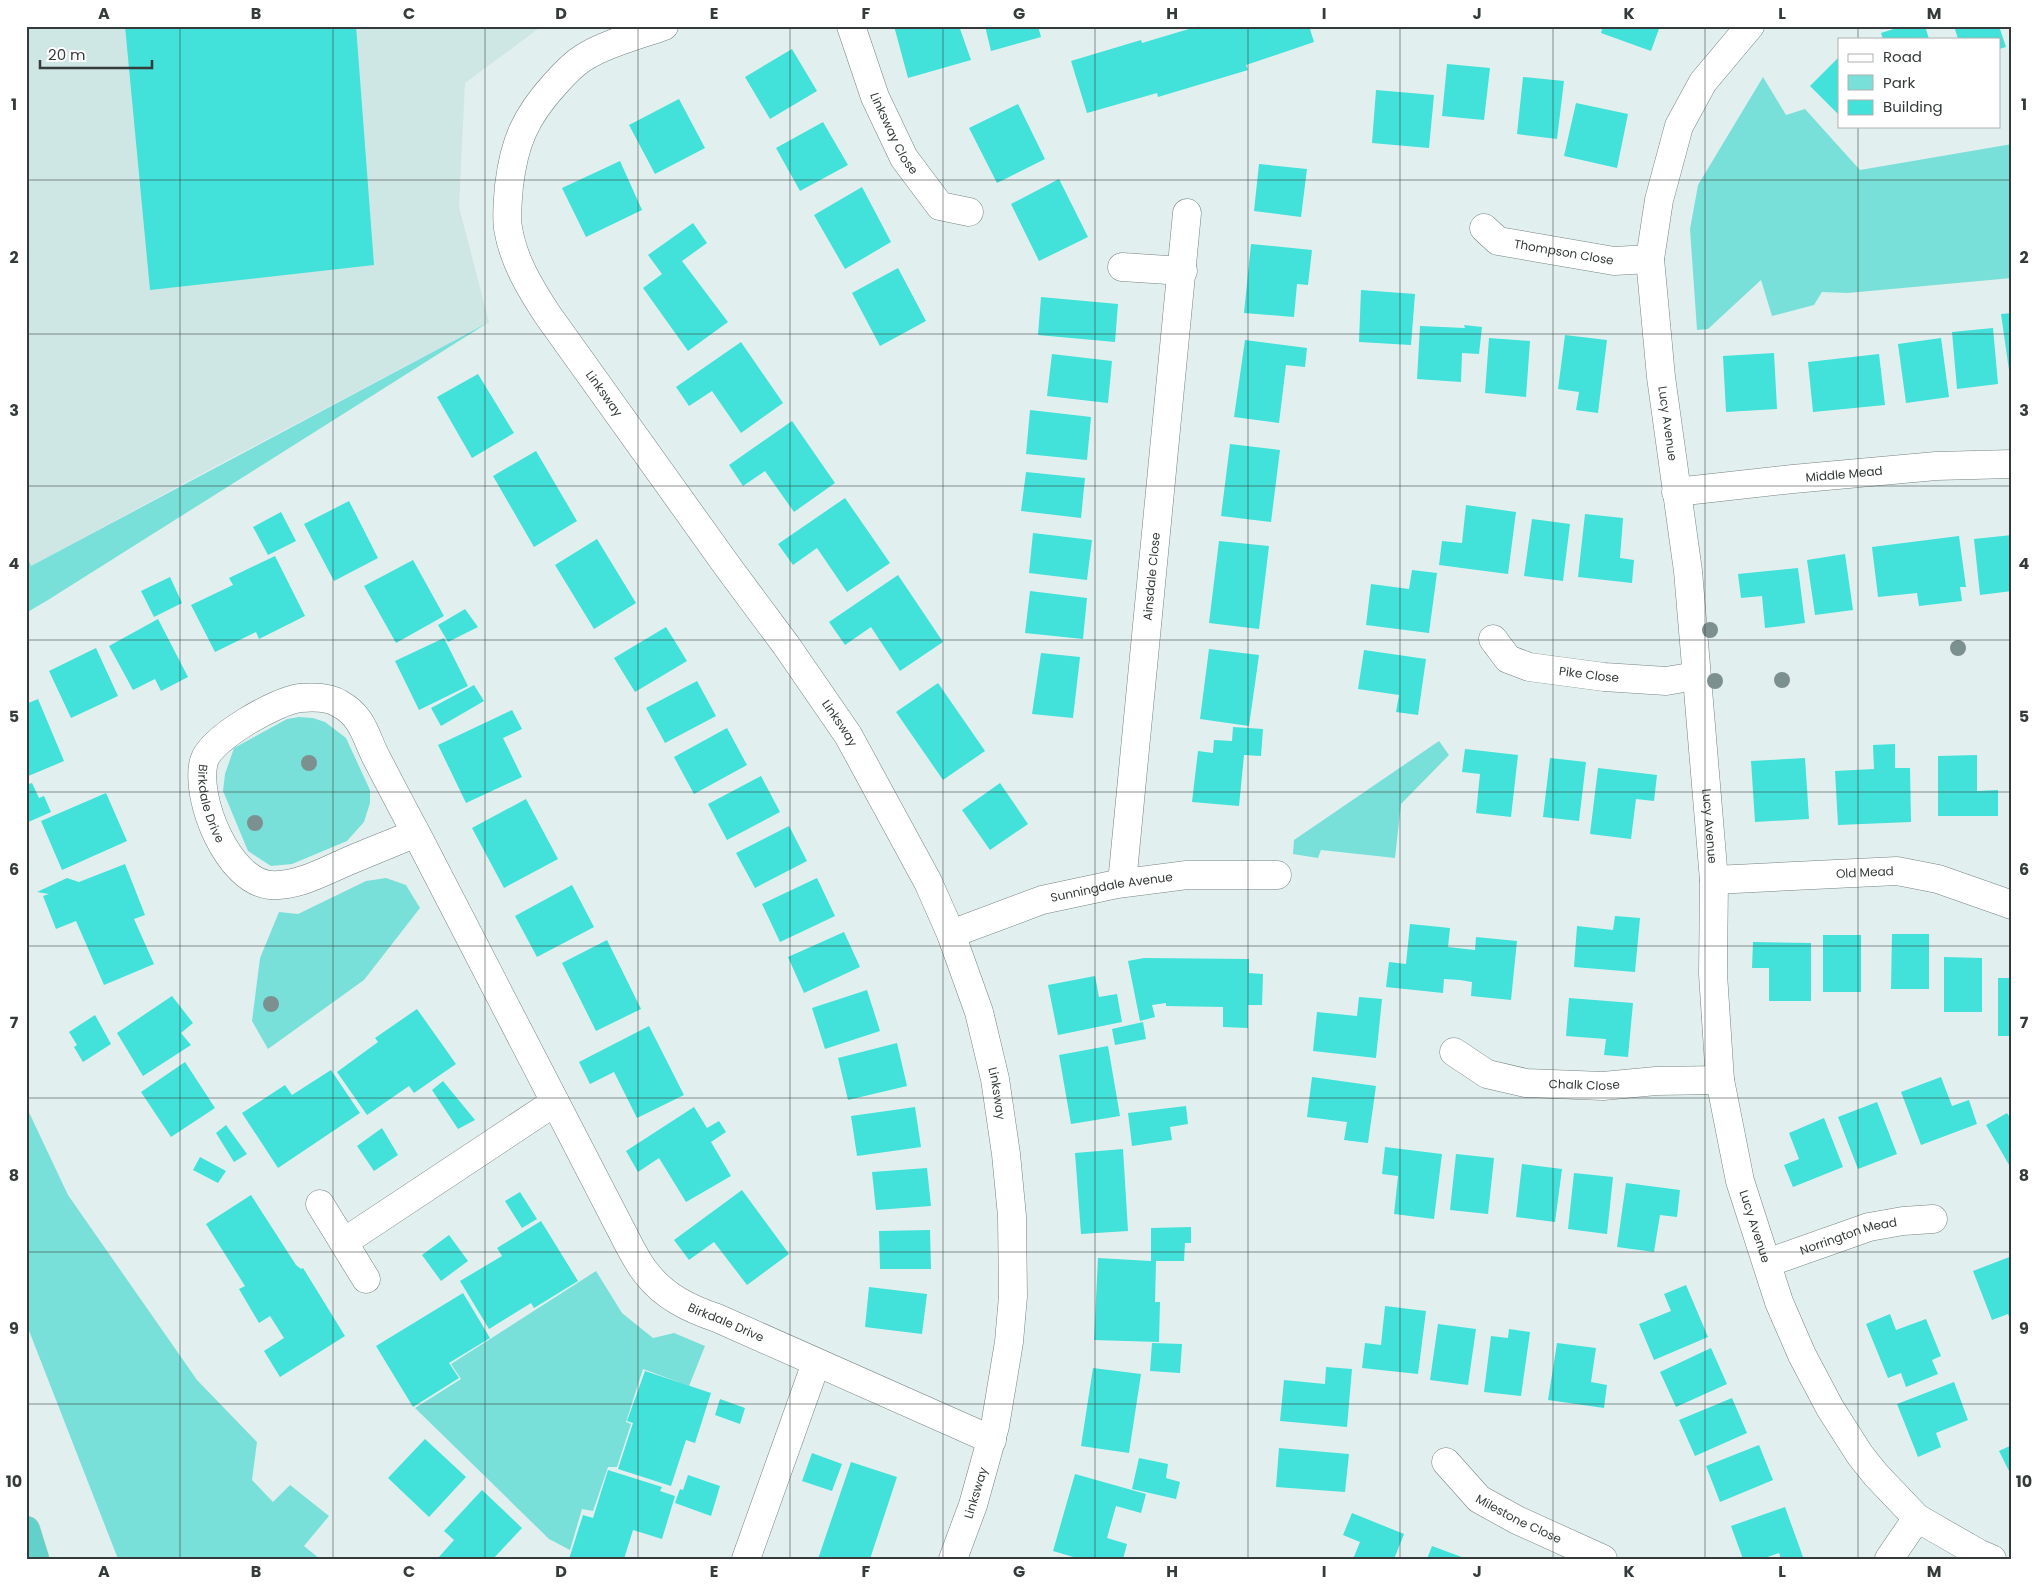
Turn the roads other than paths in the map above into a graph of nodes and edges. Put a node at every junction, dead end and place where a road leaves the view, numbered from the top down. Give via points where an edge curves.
1 (664, 26) edge
2 (851, 26) edge
3 (1750, 26) edge
4 (969, 212) dead end
5 (1188, 213) dead end
6 (1484, 228) dead end
7 (1650, 259) junction
8 (1122, 267) dead end
9 (1183, 271) junction
10 (2012, 464) edge
11 (1676, 492) junction
12 (1493, 640) dead end
13 (1696, 676) junction
14 (416, 833) junction
15 (1277, 875) dead end
16 (1714, 880) junction
17 (1122, 883) junction
18 (2012, 905) edge
19 (951, 934) junction
20 (1454, 1052) dead end
21 (1720, 1080) junction
22 (555, 1102) junction
23 (320, 1204) dead end
24 (1934, 1219) dead end
25 (344, 1242) junction
26 (1767, 1263) junction
27 (366, 1279) dead end
28 (816, 1363) junction
29 (992, 1440) junction
30 (1446, 1462) dead end
31 (1917, 1518) junction
32 (26, 1530) edge
33 (35, 1559) edge
34 (746, 1559) edge
35 (953, 1559) edge
36 (1603, 1559) edge
37 (1889, 1559) edge
38 (1992, 1559) edge

1 - 19 street, Linksway via 583,58 536,105 524,125 511,168 508,227 514,253 526,282 558,330 848,735 928,882
2 - 4 street, Linksway Close via 875,97 904,158 940,206
3 - 7 street, Lucy Avenue via 1703,82 1679,126 1659,200
5 - 9 street, Ainsdale Close
6 - 7 street, Thompson Close via 1498,241 1614,260
7 - 11 street, Lucy Avenue
8 - 9 street
9 - 17 street, Ainsdale Close
10 - 11 street, Middle Mead via 1936,466
11 - 13 street, Lucy Avenue via 1688,571
12 - 13 street, Pike Close via 1508,659 1529,667 1666,681
13 - 16 street, Lucy Avenue
14 - 14 street, Birkdale Drive via 300,881 269,885 252,878 232,859 208,816 202,788 204,760 224,736 271,707 300,698 340,703 366,730
14 - 22 street, Birkdale Drive
15 - 17 street, Sunningdale Avenue via 1186,875
16 - 18 street, Old Mead via 1897,871 1938,879
16 - 21 street, Lucy Avenue via 1713,974
17 - 19 street, Sunningdale Avenue via 1042,900
19 - 29 street, Linksway via 979,1012 991,1058 1012,1216 1013,1296 1009,1342
20 - 21 street, Chalk Close via 1487,1074 1526,1082 1603,1086
21 - 26 street, Lucy Avenue via 1740,1180
22 - 25 street
22 - 28 street, Birkdale Drive via 647,1274 670,1296 694,1310
23 - 25 street
24 - 26 street, Norrington Mead via 1869,1226
25 - 27 street
26 - 31 street, Lucy Avenue via 1779,1302 1802,1355 1841,1428 1876,1475
28 - 29 street, Birkdale Drive
28 - 34 street
29 - 35 street, Linksway
30 - 36 street, Milestone Close via 1478,1499
31 - 37 street
31 - 38 street, Lucy Avenue
32 - 33 highway

